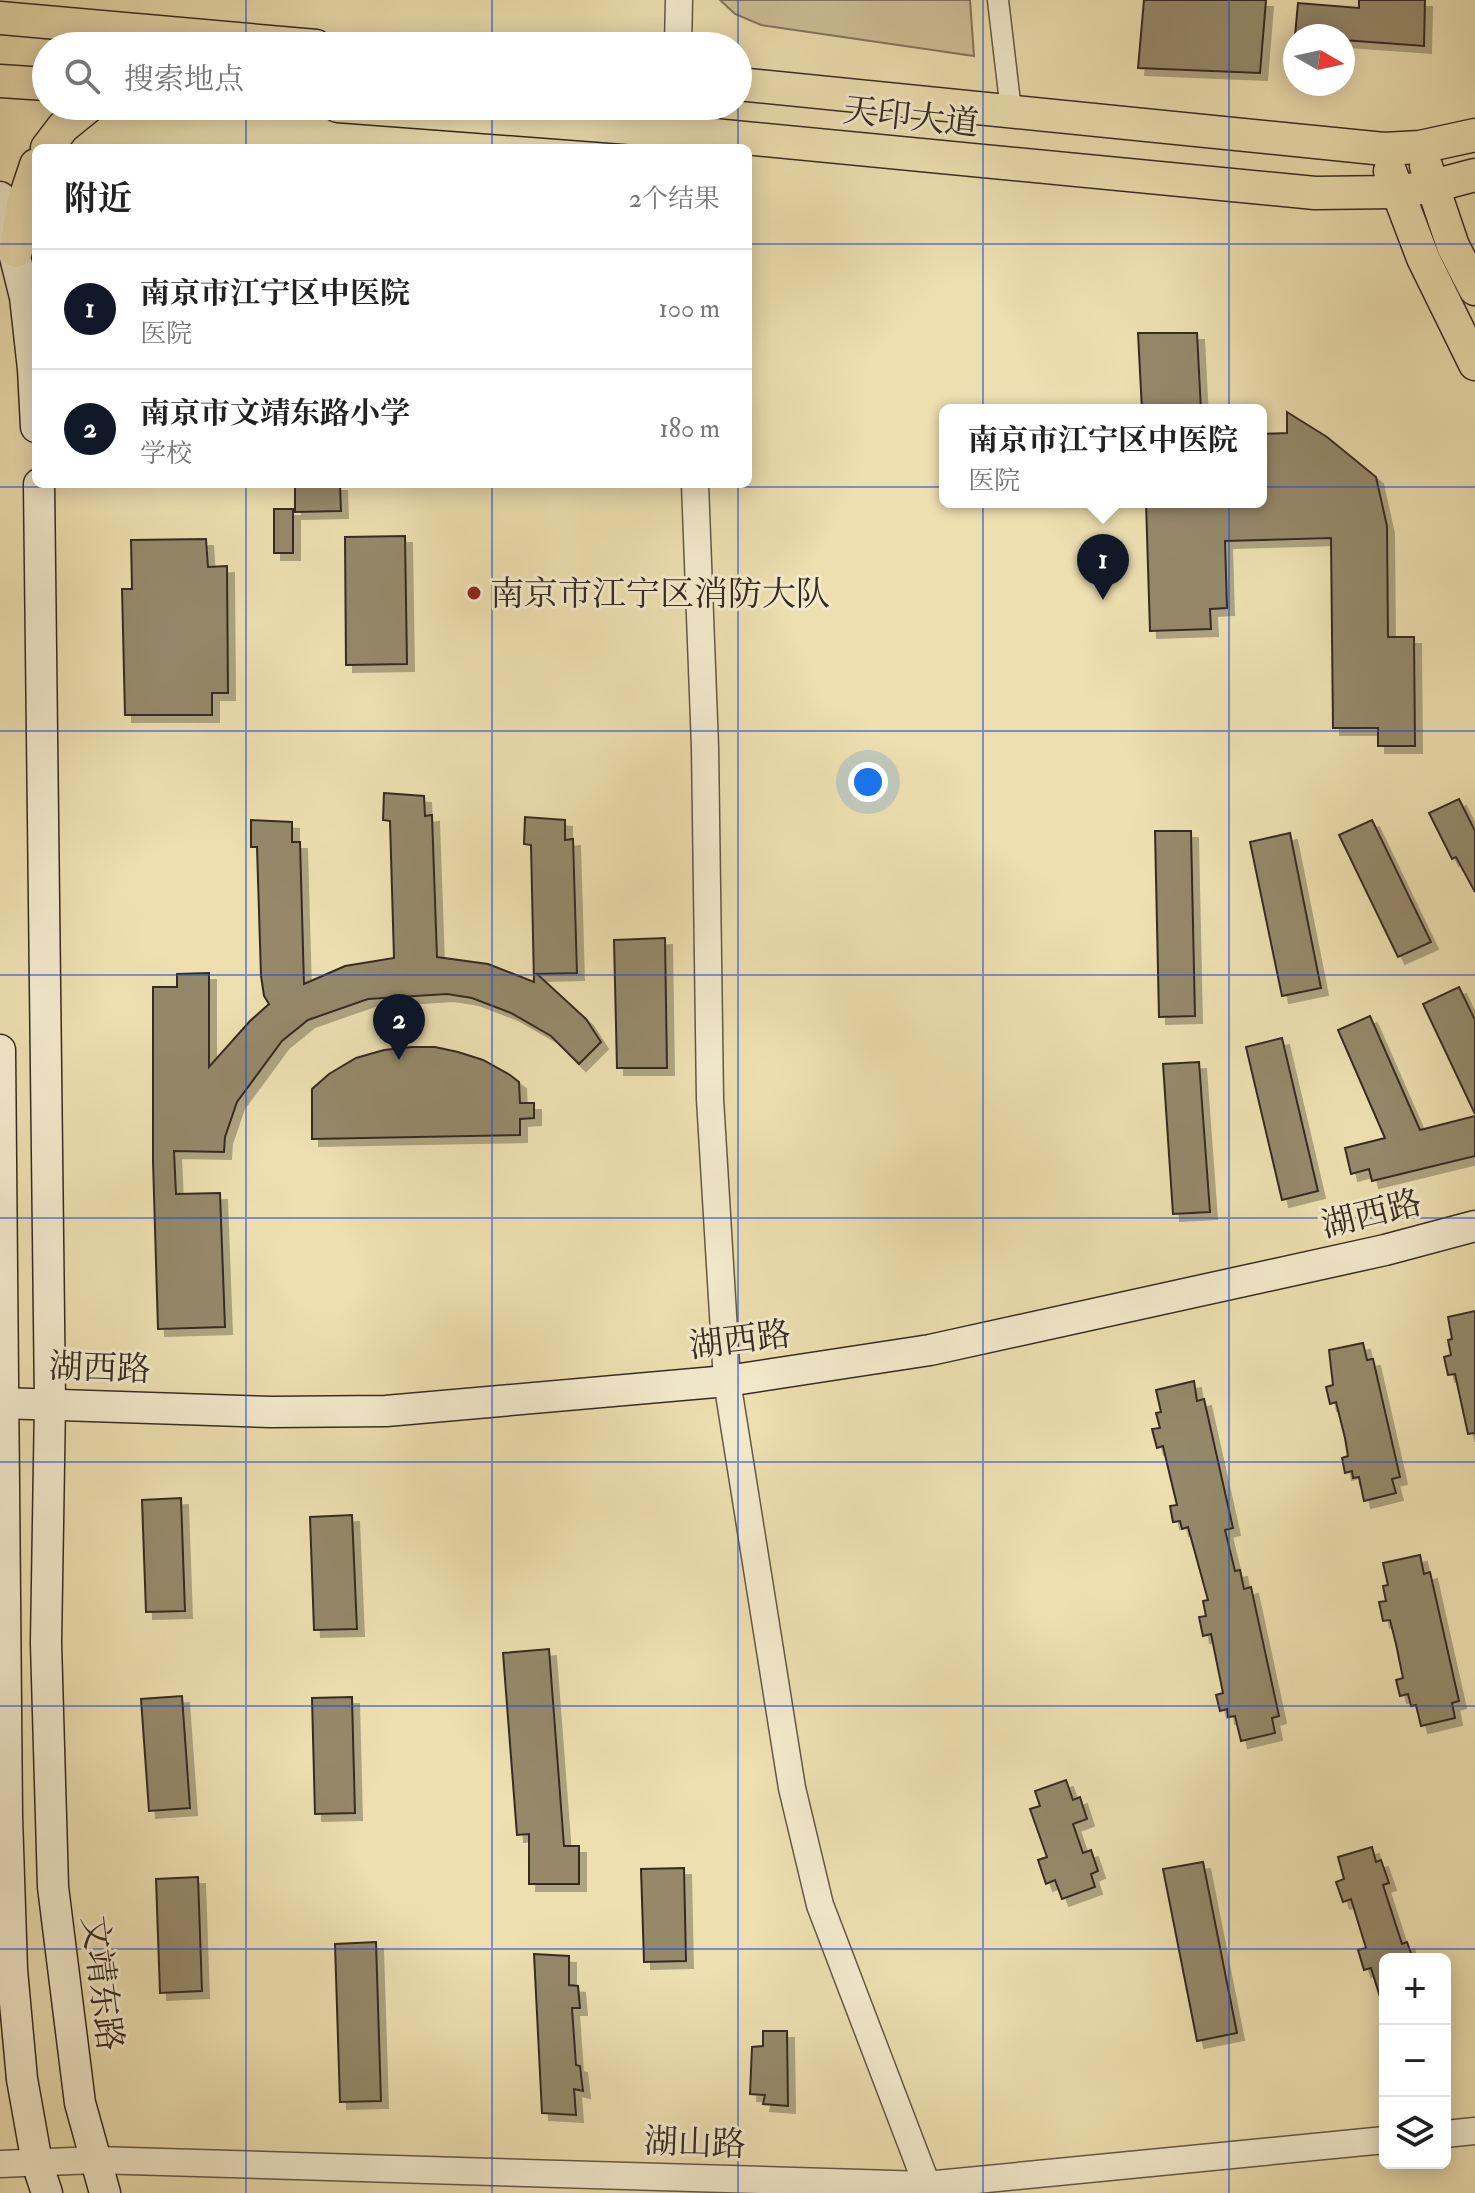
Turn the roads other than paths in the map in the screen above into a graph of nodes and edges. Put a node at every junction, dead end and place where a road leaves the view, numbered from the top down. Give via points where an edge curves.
1 (679, 0) edge
2 (998, 0) edge
3 (0, 18) edge
4 (158, 32) edge
5 (678, 32) edge
6 (0, 81) edge
7 (32, 83) edge
8 (752, 85) edge
9 (1011, 111) junction
10 (72, 120) edge
11 (480, 120) edge
12 (1475, 135) edge
13 (683, 140) edge
14 (50, 144) edge
15 (731, 144) edge
16 (752, 146) edge
17 (1420, 147) junction
18 (1384, 149) junction
19 (1475, 175) edge
20 (32, 177) edge
21 (1433, 186) junction
22 (1396, 192) junction
23 (0, 197) edge
24 (16, 251) junction
25 (1475, 289) edge
26 (1475, 364) edge
27 (32, 380) edge
28 (39, 488) edge
29 (695, 488) edge
30 (0, 1050) edge
31 (1475, 1226) edge
32 (727, 1381) junction
33 (1, 1403) edge
34 (50, 1403) junction
35 (1475, 2131) edge
36 (1451, 2133) edge
37 (1379, 2141) edge
38 (95, 2160) junction
39 (37, 2163) junction
40 (0, 2164) edge
41 (928, 2189) edge
42 (47, 2193) edge
43 (105, 2193) edge

1 - 5 street
2 - 9 street
3 - 4 main road
6 - 7 main road
8 - 9 main road, 天印大道
9 - 18 main road, 天印大道
10 - 14 main road
11 - 13 main road, 天印大道
12 - 17 main road, 天印大道
13 - 15 main road, 天印大道
16 - 22 main road, 天印大道 via 1315,193
17 - 18 main road, 天印大道
17 - 21 main road
18 - 22 main road
19 - 21 main road, 天印大道
20 - 24 main road
21 - 22 main road, 天印大道
21 - 25 main road via 1453,246
22 - 26 main road
23 - 24 main road
24 - 27 main road
28 - 34 main road, 文靖东路
29 - 32 street via 710,1099
30 - 33 main road
31 - 32 main road, 湖西路 via 930,1350
32 - 34 main road, 湖西路 via 386,1411
32 - 41 street via 792,1788 820,1905
33 - 34 main road, 湖西路
33 - 39 main road via 12,1970 22,2079
34 - 38 main road, 文靖东路 via 46,1643 53,1887 80,2103
35 - 36 street
37 - 41 street, 湖山路
38 - 39 street, 湖山路
38 - 41 street, 湖山路
38 - 43 main road, 文靖东路
39 - 40 street, 湖山路
39 - 42 main road

